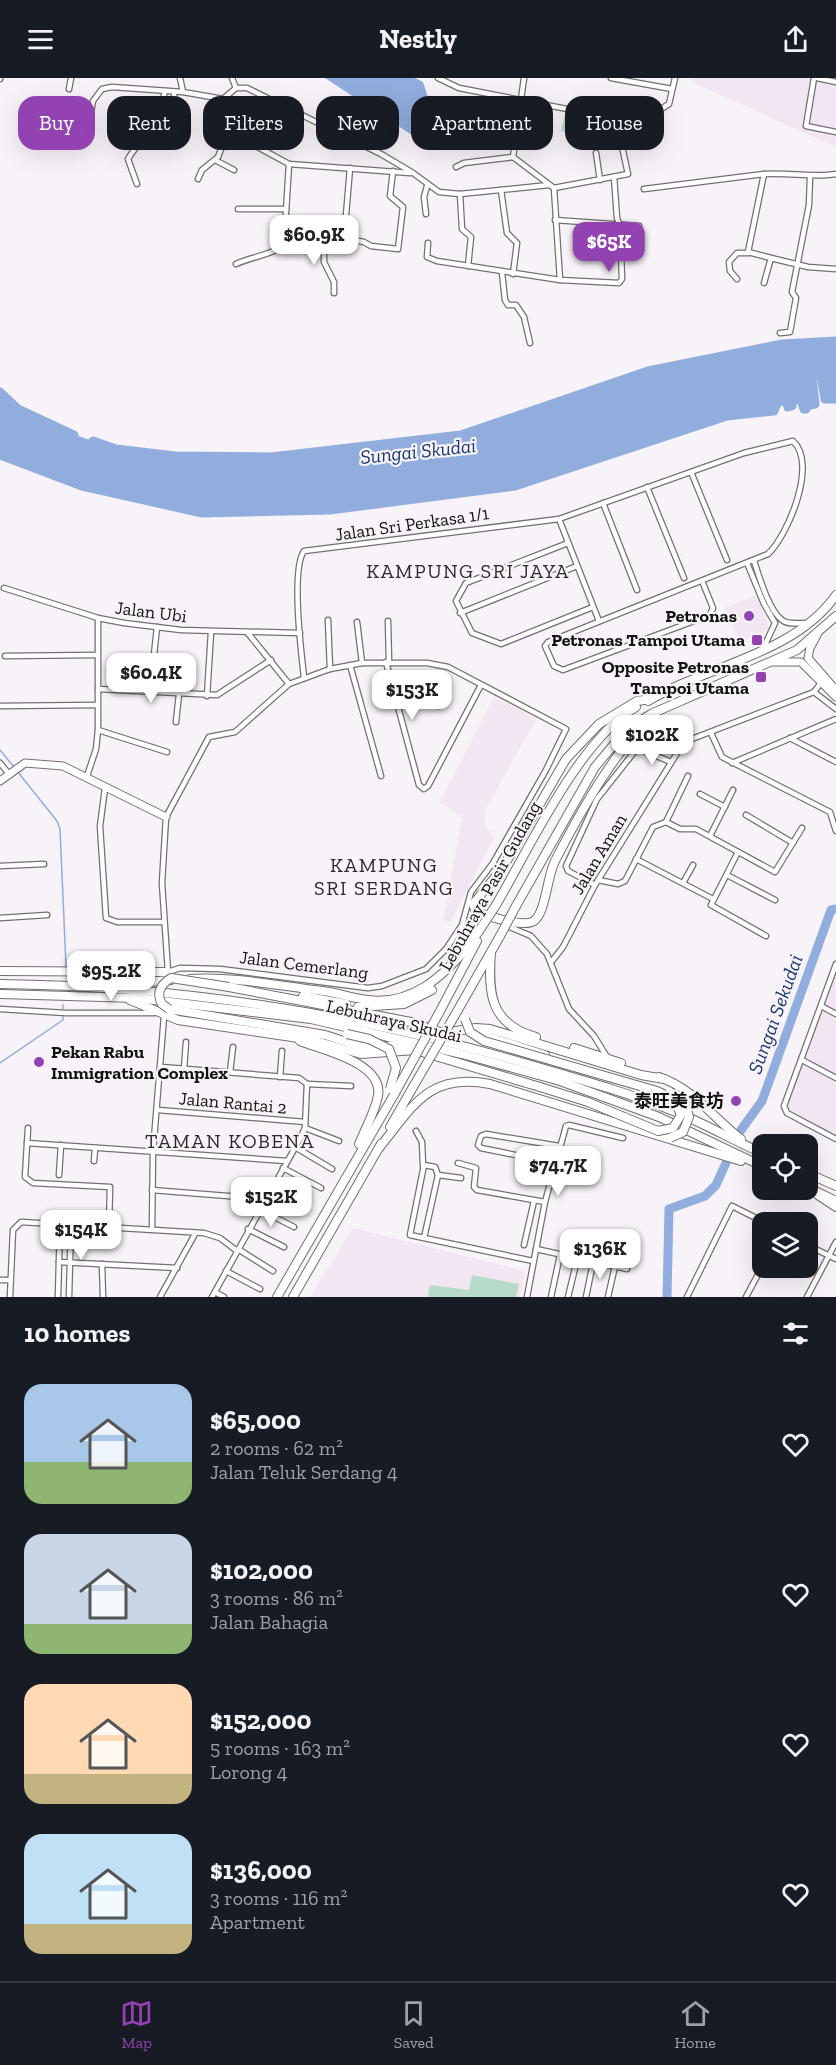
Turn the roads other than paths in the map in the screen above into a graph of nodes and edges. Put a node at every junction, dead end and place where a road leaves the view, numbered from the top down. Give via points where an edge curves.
1 (71, 78) edge
2 (180, 78) edge
3 (232, 78) edge
4 (438, 78) edge
5 (524, 78) edge
6 (611, 78) edge
7 (675, 78) edge
8 (816, 78) edge
9 (836, 82) edge
10 (236, 88) junction
11 (69, 89) dead end
12 (672, 89) junction
13 (165, 91) junction
14 (174, 92) junction
15 (183, 92) junction
16 (174, 96) edge
17 (206, 96) edge
18 (227, 96) edge
19 (497, 96) edge
20 (522, 96) edge
21 (95, 98) edge
22 (553, 107) edge
23 (836, 132) edge
24 (219, 150) edge
25 (263, 150) edge
26 (514, 150) edge
27 (623, 150) edge
28 (596, 153) dead end
29 (513, 157) junction
30 (215, 160) junction
31 (289, 164) junction
32 (456, 167) dead end
33 (350, 168) junction
34 (234, 170) dead end
35 (393, 171) junction
36 (413, 173) junction
37 (764, 174) junction
38 (836, 174) edge
39 (614, 177) junction
40 (810, 177) junction
41 (198, 179) dead end
42 (600, 180) junction
43 (137, 184) dead end
44 (427, 186) junction
45 (552, 186) junction
46 (644, 189) dead end
47 (501, 190) junction
48 (460, 194) junction
49 (238, 209) dead end
50 (286, 209) junction
51 (426, 214) dead end
52 (555, 220) junction
53 (620, 226) junction
54 (639, 226) dead end
55 (285, 228) junction
56 (324, 235) junction
57 (344, 239) junction
58 (428, 243) dead end
59 (749, 253) junction
60 (771, 258) junction
61 (237, 264) dead end
62 (796, 265) junction
63 (468, 266) junction
64 (836, 269) edge
65 (502, 273) junction
66 (513, 274) junction
67 (737, 279) dead end
68 (560, 280) junction
69 (764, 283) dead end
70 (334, 293) dead end
71 (780, 333) dead end
72 (530, 344) dead end
73 (691, 472) junction
74 (647, 487) junction
75 (603, 503) junction
76 (559, 519) junction
77 (568, 543) junction
78 (727, 560) dead end
79 (754, 561) junction
80 (747, 563) junction
81 (577, 566) junction
82 (684, 578) dead end
83 (702, 580) junction
84 (4, 588) dead end
85 (637, 590) dead end
86 (836, 595) edge
87 (594, 607) junction
88 (460, 613) junction
89 (836, 616) edge
90 (98, 618) junction
91 (328, 620) dead end
92 (388, 621) dead end
93 (599, 621) junction
94 (357, 622) dead end
95 (810, 623) junction
96 (157, 627) junction
97 (211, 632) junction
98 (247, 633) junction
99 (300, 633) junction
100 (817, 635) junction
101 (763, 649) junction
102 (96, 655) junction
103 (5, 656) dead end
104 (271, 660) junction
105 (388, 662) junction
106 (770, 662) junction
107 (362, 663) junction
108 (350, 665) junction
109 (330, 669) junction
110 (304, 677) junction
111 (290, 684) junction
112 (820, 684) junction
113 (481, 686) junction
114 (98, 689) junction
115 (836, 690) edge
116 (150, 692) junction
117 (814, 692) junction
118 (179, 694) junction
119 (393, 695) junction
120 (207, 696) junction
121 (836, 697) edge
122 (651, 699) junction
123 (97, 705) junction
124 (0, 706) edge
125 (439, 706) dead end
126 (836, 709) edge
127 (655, 712) junction
128 (836, 719) edge
129 (176, 722) dead end
130 (98, 730) junction
131 (711, 734) junction
132 (790, 738) junction
133 (167, 752) dead end
134 (671, 762) junction
135 (836, 762) edge
136 (0, 763) edge
137 (732, 763) junction
138 (11, 772) junction
139 (87, 776) junction
140 (381, 776) dead end
141 (688, 776) dead end
142 (0, 781) edge
143 (105, 788) junction
144 (733, 790) dead end
145 (700, 794) dead end
146 (725, 807) junction
147 (836, 810) edge
148 (830, 812) junction
149 (746, 815) dead end
150 (166, 817) junction
151 (666, 822) junction
152 (802, 828) dead end
153 (836, 831) edge
154 (710, 836) junction
155 (793, 843) junction
156 (738, 852) junction
157 (636, 859) junction
158 (44, 864) dead end
159 (693, 865) dead end
160 (0, 866) edge
161 (727, 875) junction
162 (596, 882) junction
163 (683, 883) junction
164 (713, 899) junction
165 (775, 900) dead end
166 (47, 915) dead end
167 (465, 915) junction
168 (0, 918) edge
169 (165, 922) junction
170 (481, 931) junction
171 (766, 936) dead end
172 (468, 947) junction
173 (491, 952) junction
174 (552, 962) junction
175 (836, 964) edge
176 (0, 971) edge
177 (168, 972) junction
178 (475, 980) junction
179 (161, 981) junction
180 (0, 984) edge
181 (100, 986) junction
182 (0, 994) edge
183 (121, 997) junction
184 (333, 1004) junction
185 (821, 1006) junction
186 (0, 1009) edge
187 (163, 1012) junction
188 (836, 1014) edge
189 (288, 1037) junction
190 (435, 1037) junction
191 (186, 1042) dead end
192 (426, 1045) junction
193 (233, 1047) dead end
194 (282, 1051) dead end
195 (607, 1057) junction
196 (802, 1059) junction
197 (162, 1067) junction
198 (184, 1069) junction
199 (230, 1072) junction
200 (280, 1077) junction
201 (664, 1078) junction
202 (836, 1078) edge
203 (306, 1082) junction
204 (490, 1084) junction
205 (351, 1086) dead end
206 (392, 1091) junction
207 (159, 1110) junction
208 (305, 1125) junction
209 (28, 1128) dead end
210 (416, 1131) dead end
211 (622, 1138) dead end
212 (836, 1139) edge
213 (339, 1141) dead end
214 (27, 1143) junction
215 (548, 1144) junction
216 (61, 1146) junction
217 (559, 1146) junction
218 (95, 1148) junction
219 (295, 1148) junction
220 (379, 1148) junction
221 (752, 1149) joint
222 (153, 1152) junction
223 (94, 1161) dead end
224 (287, 1161) junction
225 (752, 1161) edge
226 (458, 1163) dead end
227 (752, 1163) edge
228 (423, 1166) junction
229 (283, 1168) junction
230 (332, 1169) dead end
231 (348, 1169) junction
232 (58, 1174) dead end
233 (438, 1175) junction
234 (818, 1177) edge
235 (461, 1178) dead end
236 (833, 1183) edge
237 (272, 1187) junction
238 (321, 1188) dead end
239 (152, 1190) junction
240 (818, 1195) edge
241 (265, 1199) junction
242 (534, 1201) junction
243 (545, 1202) junction
244 (834, 1205) edge
245 (306, 1207) dead end
246 (259, 1209) junction
247 (752, 1216) edge
248 (60, 1224) junction
249 (71, 1224) junction
250 (109, 1227) junction
251 (294, 1227) dead end
252 (152, 1229) junction
253 (248, 1229) junction
254 (195, 1234) junction
255 (424, 1238) junction
256 (836, 1242) edge
257 (524, 1245) dead end
258 (284, 1247) dead end
259 (536, 1249) junction
260 (237, 1250) junction
261 (818, 1251) edge
262 (560, 1255) junction
263 (828, 1256) junction
264 (836, 1259) edge
265 (577, 1260) junction
266 (533, 1261) junction
267 (59, 1262) junction
268 (70, 1263) junction
269 (593, 1263) junction
270 (102, 1264) junction
271 (615, 1266) junction
272 (177, 1268) junction
273 (627, 1269) dead end
274 (226, 1271) junction
275 (273, 1271) dead end
276 (756, 1278) edge
277 (0, 1280) edge
278 (10, 1280) junction
279 (260, 1289) dead end
280 (214, 1295) edge
281 (10, 1297) edge
282 (58, 1297) edge
283 (69, 1297) edge
284 (103, 1297) edge
285 (160, 1297) edge
286 (224, 1297) edge
287 (277, 1297) edge
288 (293, 1297) edge
289 (526, 1297) edge
290 (551, 1297) edge
291 (568, 1297) edge
292 (586, 1297) edge
293 (609, 1297) edge
294 (687, 1297) edge
295 (746, 1297) edge
296 (807, 1297) edge

1 - 11 street
2 - 15 street
3 - 10 street
4 - 19 street via 459,88
5 - 20 street
6 - 12 street
7 - 12 street
8 - 9 street
8 - 23 street via 806,126
10 - 18 street
10 - 36 street via 247,88
12 - 22 street via 669,104 639,123
13 - 14 street
13 - 21 street via 112,87 102,89
13 - 43 street via 154,135 136,145 128,159
14 - 15 street
14 - 16 street
15 - 17 street
24 - 30 street
25 - 31 street
26 - 29 street
27 - 39 street via 629,171
28 - 42 street
29 - 32 street
29 - 45 street
30 - 34 street
30 - 41 street via 202,170
31 - 33 street
31 - 50 street
33 - 35 street
33 - 57 street
35 - 36 street
35 - 57 street via 390,196 403,207 398,249
36 - 44 street
37 - 40 street
37 - 46 street
37 - 59 street
38 - 40 street
39 - 42 street
39 - 53 street
40 - 62 street via 809,205
42 - 45 street
44 - 48 street via 439,192
44 - 51 street
45 - 47 street
45 - 52 street
47 - 48 street
47 - 66 street via 507,234 517,243
48 - 63 street via 462,229 471,237
49 - 50 street
50 - 55 street
52 - 53 street
52 - 68 street
53 - 54 street
53 - 68 street via 619,283
55 - 56 street
55 - 61 street via 278,249
56 - 57 street
56 - 70 street via 324,262 334,282
58 - 63 street via 429,259
59 - 60 street
59 - 67 street via 735,254 729,262
60 - 62 street
60 - 69 street
62 - 64 street
62 - 71 street via 790,332
63 - 65 street
65 - 66 street
65 - 72 street via 505,300 508,305 516,305 524,317
66 - 68 street
73 - 74 street, Jalan Sri Perkasa 1/1
73 - 78 street
73 - 79 street, Jalan Sri Perkasa 1/1 via 786,441 797,445 802,484 792,514 776,546
74 - 75 street, Jalan Sri Perkasa 1/1
74 - 82 street
75 - 76 street, Jalan Sri Perkasa 1/1
75 - 85 street
76 - 77 street
76 - 99 street, Jalan Sri Perkasa 1/1 via 455,530 344,548 309,549 300,556
77 - 81 street
77 - 88 street via 466,583 456,601
79 - 80 street
79 - 95 street via 780,618 789,623
80 - 83 street
80 - 101 street via 776,627
81 - 87 street
81 - 88 street
83 - 93 street
83 - 93 street via 713,608 710,615 563,670 550,661 545,644
84 - 90 street, Jalan Ubi
86 - 95 highway, Lebuhraya Pasir Gudang
87 - 88 street via 501,644 472,633
87 - 93 street
89 - 100 highway, Lebuhraya Pasir Gudang
90 - 96 street, Jalan Ubi
90 - 102 street
91 - 109 street
92 - 105 street
94 - 107 street
95 - 101 highway, Lebuhraya Pasir Gudang
96 - 97 street, Jalan Ubi
96 - 116 street
97 - 98 street, Jalan Ubi
97 - 120 street
98 - 99 street, Jalan Ubi
98 - 104 street
99 - 110 street, Jalan Sri Perkasa 1/1
100 - 106 highway, Lebuhraya Pasir Gudang via 797,650
100 - 115 street via 808,658
101 - 122 highway, Lebuhraya Pasir Gudang
102 - 103 street
102 - 114 street
104 - 111 street
104 - 120 street via 217,695
105 - 107 street
105 - 113 street via 448,667
105 - 119 street
106 - 112 street via 801,662
106 - 127 highway, Lebuhraya Pasir Gudang
107 - 108 street
108 - 109 street
108 - 140 street
109 - 110 street
110 - 111 street
111 - 150 street via 235,732 208,737
112 - 117 street
112 - 121 street
113 - 119 street via 423,789 418,785
113 - 167 street, Jalan Cemerlang via 566,729 493,863 471,892
114 - 116 street
114 - 123 street
116 - 118 street
117 - 126 street
117 - 131 street
118 - 120 street
118 - 129 street
119 - 125 street via 437,694 442,697
122 - 127 highway via 637,701 599,724 566,759 502,870 473,904 476,912 524,924 533,922 540,914 552,867 599,780
122 - 170 highway, Lebuhraya Pasir Gudang, bridge via 613,724 582,758
123 - 124 street
123 - 130 street
127 - 173 highway, Lebuhraya Pasir Gudang, bridge via 626,730 599,762
128 - 132 street
130 - 133 street
130 - 139 street
131 - 134 street, Jalan Aman via 684,742
131 - 137 street via 722,757
132 - 135 street
132 - 137 street
134 - 162 street, Jalan Aman
134 - 162 street via 642,750 635,751 597,799 566,869
136 - 138 street
137 - 148 street
138 - 139 street via 25,763 63,766
138 - 142 street
139 - 143 street
141 - 151 street
143 - 150 street
143 - 169 street via 100,826 106,918
144 - 146 street
145 - 146 street
146 - 154 street
147 - 148 street
148 - 153 street
149 - 155 street
150 - 169 street via 162,841
151 - 154 street
151 - 157 street via 653,827
152 - 155 street
154 - 156 street
155 - 156 street via 776,872
156 - 161 street
157 - 162 street via 622,883
157 - 163 street
158 - 160 street
159 - 163 street
161 - 164 street
161 - 165 street
162 - 174 street, Jalan Aman
163 - 164 street
164 - 171 street via 712,905
166 - 168 street
167 - 174 street via 520,929 539,944
167 - 177 street, Jalan Cemerlang via 454,938 426,969 382,986 368,988 219,969 180,968
169 - 177 street
170 - 172 highway
170 - 206 highway, Lebuhraya Pasir Gudang, bridge
172 - 179 highway via 434,982 391,1000 369,1001 213,977
172 - 184 highway via 444,981 416,999 376,1008
173 - 178 highway, Lebuhraya Pasir Gudang
173 - 195 highway via 490,992 507,1023 531,1035
174 - 195 street via 569,1009
175 - 185 street
176 - 177 highway
177 - 179 highway
178 - 189 highway, bridge via 465,1019 470,1032 484,1041 674,1099 681,1116 673,1128 658,1131 588,1102 415,1050 361,1054
178 - 220 highway, Lebuhraya Pasir Gudang, bridge
179 - 181 highway
180 - 181 highway, Lebuhraya Skudai
181 - 190 highway, Lebuhraya Skudai via 301,1010
182 - 183 highway, Lebuhraya Skudai
183 - 187 highway
183 - 192 highway, Lebuhraya Skudai via 310,1019
184 - 187 highway, bridge via 171,978 159,992
184 - 201 highway via 443,1032 490,1029
185 - 188 street
185 - 196 street
186 - 187 street
187 - 189 highway
187 - 192 highway via 325,1035 363,1047
187 - 197 street
187 - 206 highway, bridge via 278,1023 369,1039 382,1044 393,1056 396,1074
189 - 231 highway via 355,1062 374,1076 378,1086 375,1106
190 - 204 highway, bridge via 486,1034 672,1092 687,1105 687,1124 670,1138
190 - 221 highway, Lebuhraya Skudai via 675,1112
191 - 198 street
192 - 225 highway, Lebuhraya Skudai via 560,1081 659,1117
193 - 199 street
194 - 200 street
195 - 201 highway
196 - 202 street
196 - 212 street via 785,1110
197 - 198 street
197 - 207 street
198 - 199 street
199 - 200 street
200 - 203 street
201 - 221 highway via 703,1102
203 - 205 street
203 - 208 street
204 - 220 highway via 456,1081 433,1088 414,1103
204 - 227 highway
206 - 231 highway, Lebuhraya Pasir Gudang
207 - 208 street, Jalan Rantai 2
207 - 222 street
208 - 213 street, Jalan Rantai 2
208 - 219 street
209 - 214 street
210 - 228 street via 422,1142
211 - 217 street via 567,1125
214 - 216 street
214 - 250 street via 25,1177 29,1181 111,1187
215 - 215 street via 486,1134 478,1145 540,1160
215 - 217 street
216 - 218 street
216 - 232 street
217 - 243 street
218 - 222 street
218 - 223 street
219 - 224 street
219 - 230 street
220 - 288 highway, Lebuhraya Pasir Gudang
222 - 224 street
222 - 239 street
224 - 229 street
226 - 242 street via 476,1168 477,1190
228 - 233 street via 435,1167
228 - 255 street via 409,1234
229 - 237 street
229 - 238 street
231 - 287 highway, Lebuhraya Pasir Gudang
233 - 235 street
233 - 255 street
234 - 236 highway
237 - 241 street
237 - 245 street
239 - 241 street
239 - 252 street
240 - 244 highway
241 - 246 street
242 - 243 street
242 - 257 street
243 - 259 street
246 - 251 street
246 - 253 street
247 - 294 street via 732,1206
248 - 249 street
248 - 267 street
248 - 278 street via 16,1224
249 - 250 street
249 - 268 street
250 - 252 street
252 - 254 street
253 - 258 street
253 - 260 street
254 - 260 street via 218,1236
254 - 272 street
255 - 266 street
256 - 263 street
259 - 262 street
259 - 266 street
260 - 274 street
260 - 275 street
261 - 263 street
262 - 265 street
262 - 290 street
263 - 264 street
263 - 296 street
265 - 269 street
265 - 291 street
266 - 289 street
267 - 268 street
267 - 282 street
268 - 270 street
268 - 283 street
269 - 271 street
269 - 292 street
270 - 272 street
270 - 284 street
271 - 273 street
271 - 293 street
272 - 285 street
274 - 279 street
274 - 280 street
276 - 295 street
277 - 278 street
278 - 281 street
280 - 286 street

